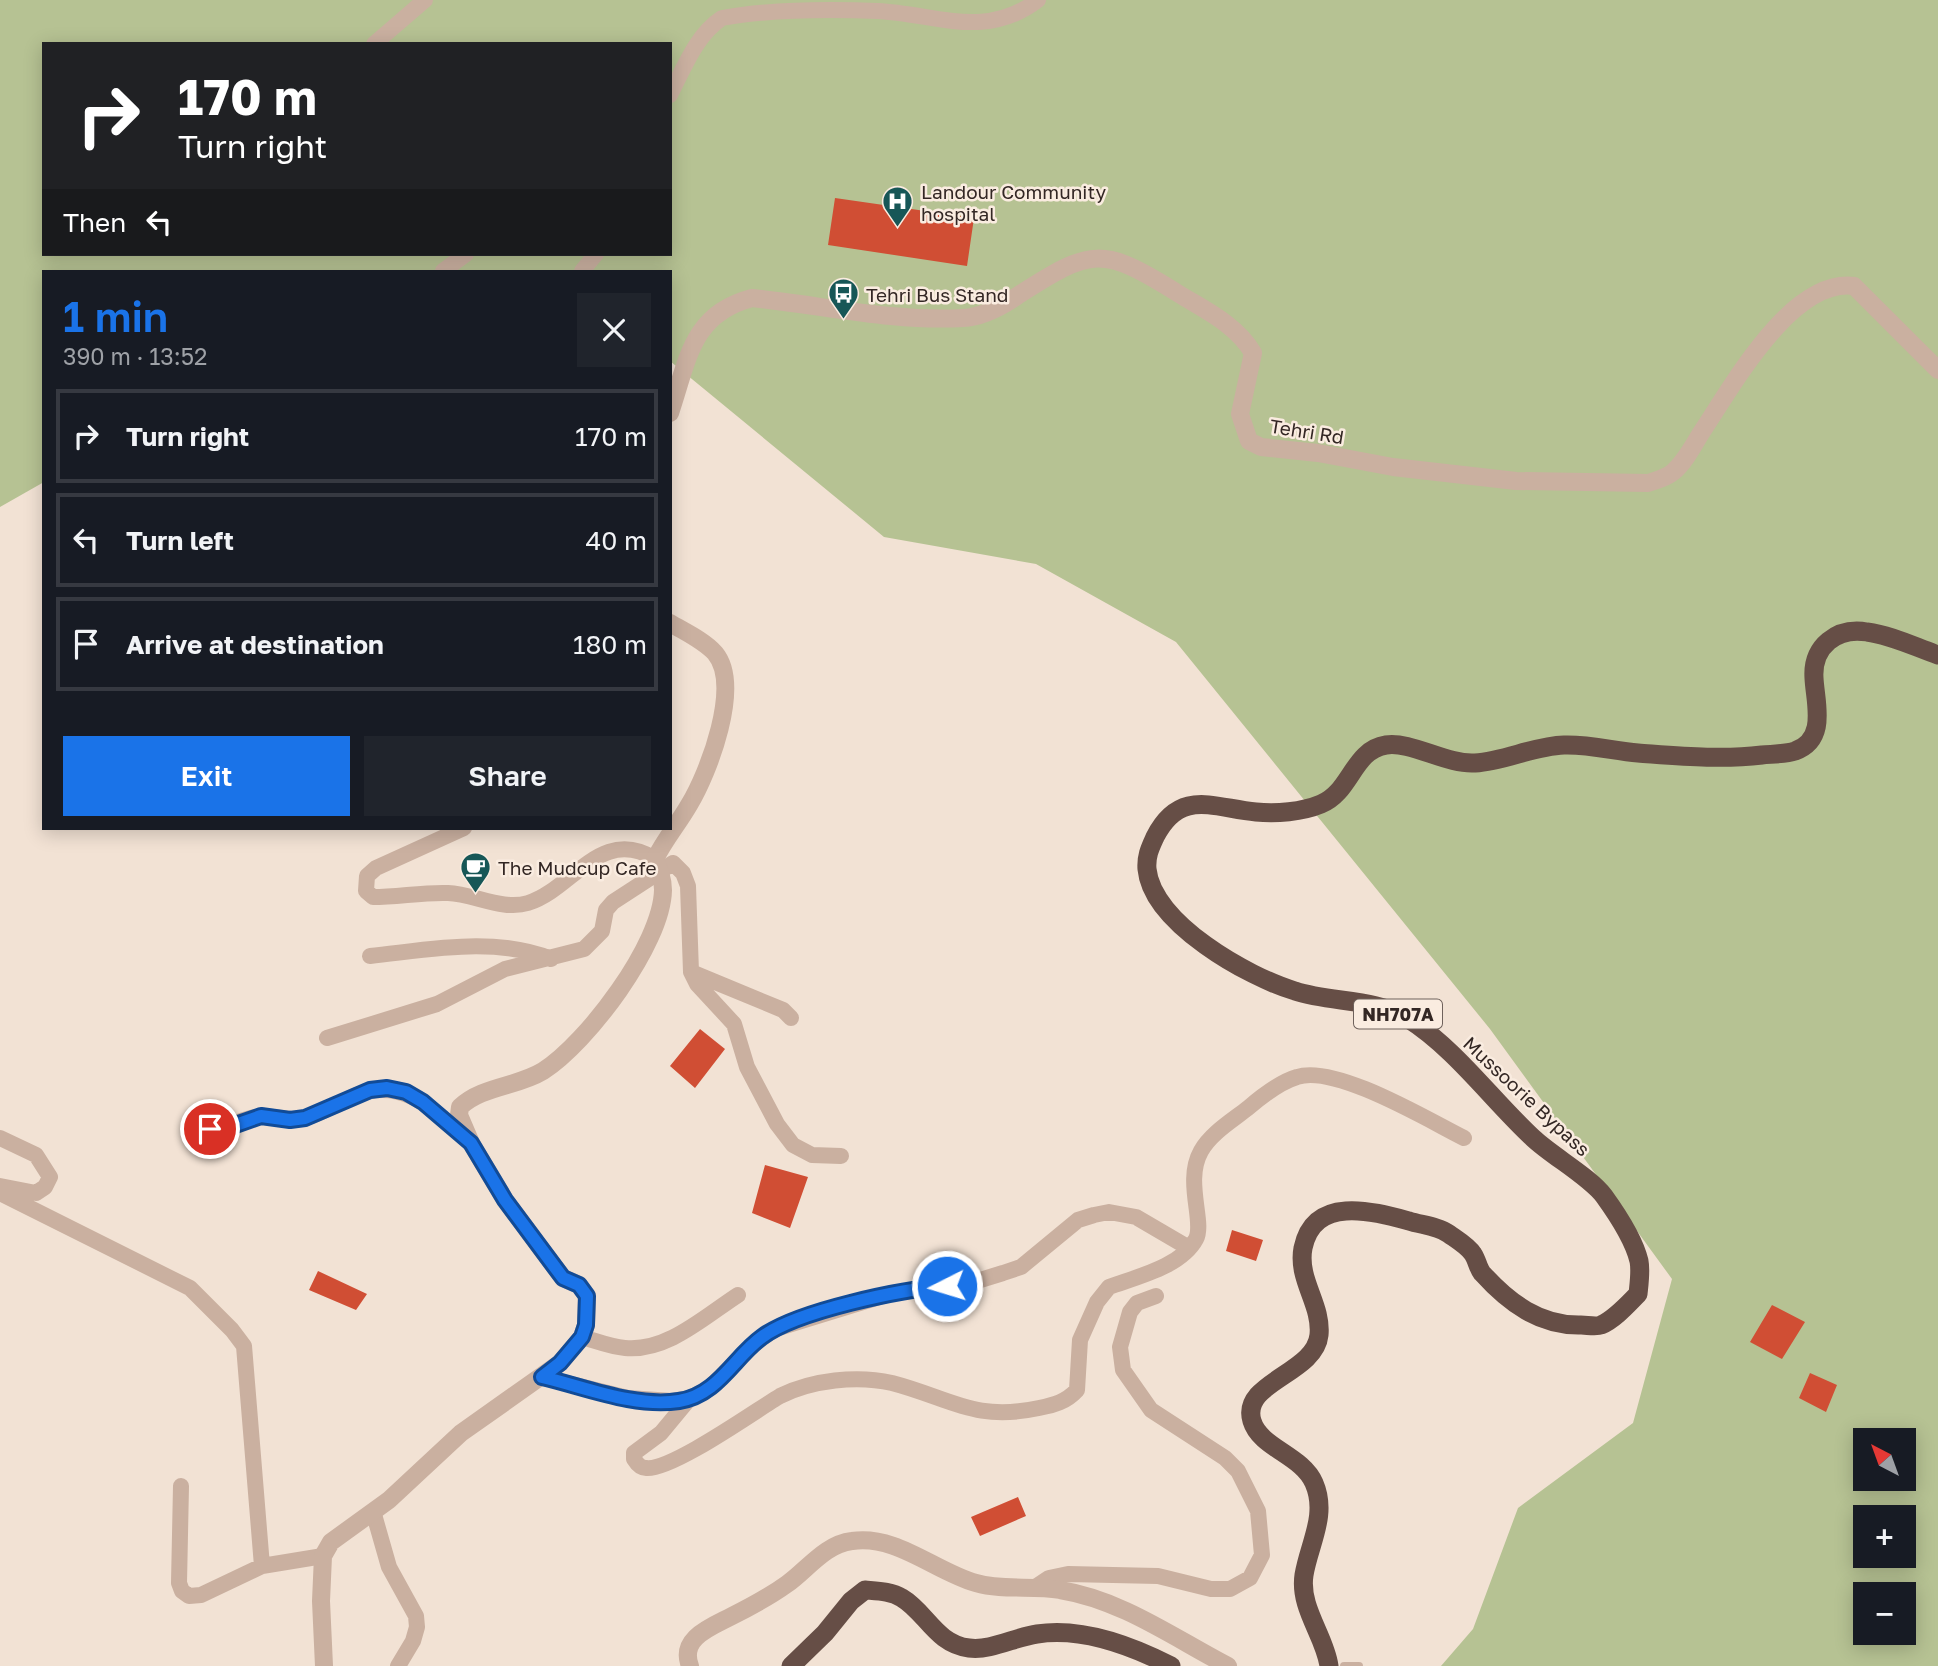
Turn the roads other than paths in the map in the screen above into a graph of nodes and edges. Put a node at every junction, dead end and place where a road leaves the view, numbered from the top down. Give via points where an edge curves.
1 (425, 0) edge
2 (1038, 0) edge
3 (376, 42) edge
4 (672, 91) edge
5 (463, 256) edge
6 (594, 256) edge
7 (444, 270) edge
8 (583, 270) edge
9 (1938, 370) edge
10 (672, 407) edge
11 (672, 625) edge
12 (1938, 655) edge
13 (672, 826) edge
14 (460, 830) edge
15 (670, 830) edge
16 (657, 865) junction
17 (370, 956) dead end
18 (551, 959) junction
19 (691, 972) junction
20 (791, 1018) dead end
21 (327, 1038) dead end
22 (210, 1129) dead end
23 (0, 1138) edge
24 (1464, 1138) dead end
25 (471, 1143) junction
26 (841, 1156) dead end
27 (0, 1186) edge
28 (0, 1193) edge
29 (1189, 1248) junction
30 (738, 1295) dead end
31 (1156, 1296) dead end
32 (582, 1337) junction
33 (542, 1377) junction
34 (690, 1398) junction
35 (181, 1486) dead end
36 (373, 1511) junction
37 (323, 1556) junction
38 (262, 1566) junction
39 (1034, 1588) junction
40 (1331, 1664) edge
41 (324, 1666) edge
42 (398, 1666) edge
43 (690, 1666) edge
44 (791, 1666) edge
45 (1171, 1666) edge
46 (1228, 1666) edge
47 (1359, 1666) edge

1 - 3 street
2 - 4 street via 1030,7 977,24 880,11 722,18 692,51
5 - 7 street
6 - 8 street
9 - 10 street, Tehri Rd via 1854,286 1840,285 1803,302 1759,348 1681,464 1661,479 1637,483 1516,481 1394,467 1261,447 1250,441 1240,414 1253,353 1247,343 1224,322 1146,273 1094,256 1065,266 1006,304 966,318 876,314 752,298 734,303 716,313 694,340
11 - 13 street via 715,653 727,685 708,762 691,803
12 - 40 highway, Mussoorie Bypass / NH707A via 1868,632 1836,634 1817,656 1813,676 1820,706 1813,735 1795,751 1728,759 1564,745 1472,764 1389,744 1366,752 1343,787 1323,804 1285,813 1200,803 1177,810 1161,825 1148,852 1147,872 1168,911 1190,933 1236,964 1293,991 1373,1004 1405,1017 1456,1060 1535,1140 1601,1192 1640,1264 1638,1294 1626,1306 1601,1325 1559,1326 1531,1317 1481,1271 1472,1253 1445,1231 1366,1210 1342,1210 1311,1227 1301,1270 1319,1336 1301,1364 1263,1388 1254,1400 1251,1420 1259,1434 1305,1468 1314,1483 1321,1505 1304,1593
14 - 16 street via 376,868 368,876 366,891 373,897 449,893 517,905 549,892 582,865 606,853 631,849 643,852
15 - 16 street
16 - 18 street via 606,910 595,940 584,949
16 - 19 street via 678,866 688,886
16 - 25 street via 663,892 657,916 626,979 565,1055 529,1079 479,1094 460,1107
17 - 18 street via 470,946 532,952
18 - 21 street via 505,969 437,1004
19 - 20 street via 783,1010
19 - 26 street via 734,1024 747,1067 786,1137 812,1156
22 - 25 street via 261,1116 305,1118 354,1096 387,1088 423,1102
23 - 27 street via 36,1155 50,1177 36,1193
24 - 29 street via 1339,1079 1297,1076 1254,1103 1201,1152 1193,1195 1199,1231
25 - 32 street via 505,1200 563,1278 579,1285 587,1296
28 - 38 street via 190,1288 244,1346
29 - 34 street via 1136,1217 1094,1214 1078,1220 1011,1270 964,1285 892,1293 790,1321 761,1337 726,1374
29 - 34 street via 1164,1265 1102,1293 1080,1340 1077,1390 1059,1404 993,1414 891,1383 822,1383 795,1388 670,1463 656,1468 639,1466 635,1453 661,1433
30 - 32 street via 652,1347 622,1348
31 - 39 street via 1137,1303 1130,1312 1120,1347 1123,1370 1151,1410 1238,1471 1258,1511 1262,1555 1250,1578 1230,1589 1158,1576 1068,1574 1049,1578
32 - 33 street
33 - 34 street via 628,1398
33 - 36 street via 461,1433
35 - 38 street via 182,1591 201,1595
36 - 37 street via 345,1529
36 - 42 street via 390,1567 416,1616 414,1641
37 - 38 street
37 - 41 street
39 - 43 street via 975,1583 894,1547 853,1540 837,1545 759,1602 700,1633 688,1647
39 - 46 street via 1104,1602 1152,1622
40 - 47 lane
44 - 45 highway via 865,1590 904,1599 934,1633 967,1648 1039,1633 1064,1634 1112,1641

